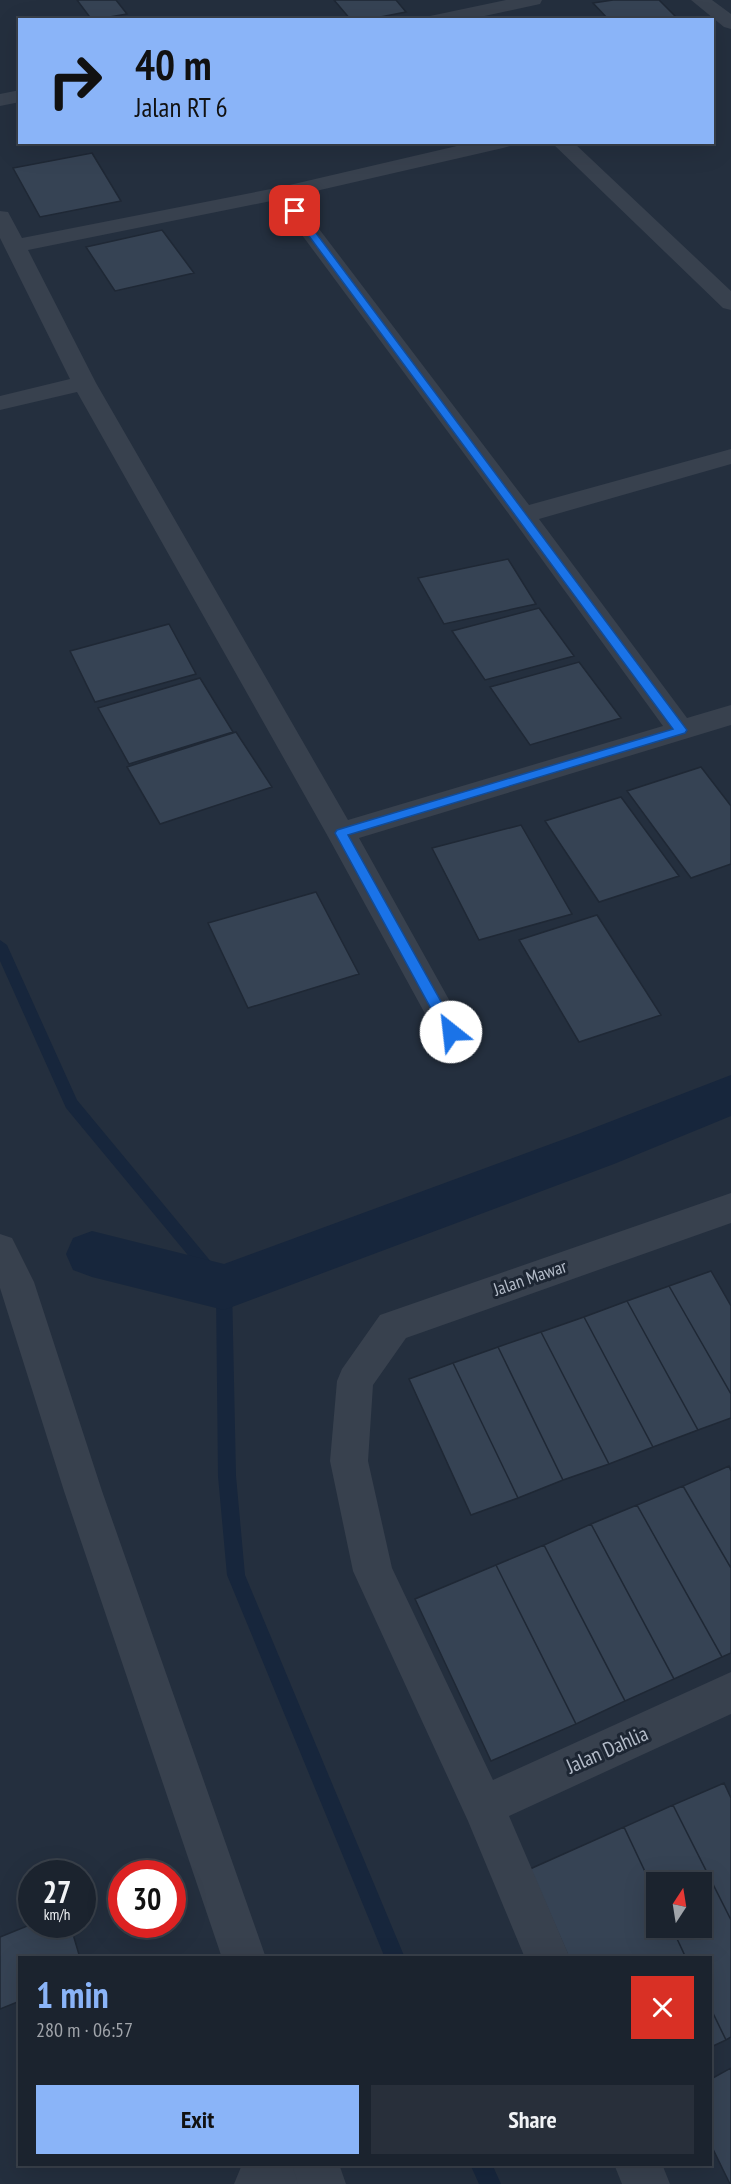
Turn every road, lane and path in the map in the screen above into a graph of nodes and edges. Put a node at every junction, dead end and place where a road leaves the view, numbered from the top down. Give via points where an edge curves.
1 (533, 0) edge
2 (700, 0) edge
3 (449, 18) edge
4 (731, 23) edge
5 (18, 96) edge
6 (0, 100) edge
7 (494, 144) edge
8 (563, 144) edge
9 (281, 193) junction
10 (0, 217) edge
11 (16, 246) junction
12 (731, 303) edge
13 (84, 383) junction
14 (0, 403) edge
15 (731, 456) edge
16 (523, 515) junction
17 (731, 715) edge
18 (681, 730) junction
19 (341, 833) junction
20 (451, 1032) dead end
21 (731, 1208) edge
22 (0, 1250) edge
23 (731, 1693) edge
24 (483, 1806) junction
25 (243, 1956) edge
26 (547, 1956) edge
27 (288, 2166) edge
28 (316, 2166) edge
29 (638, 2166) edge
30 (258, 2184) edge
31 (322, 2184) edge
32 (646, 2184) edge

1 - 3 street
2 - 4 street
5 - 6 street
7 - 9 street
8 - 12 street
9 - 11 street
9 - 16 street
10 - 11 street
11 - 13 street
13 - 14 street
13 - 19 street
15 - 16 street
16 - 18 street
17 - 18 street
18 - 19 street
19 - 20 street
21 - 24 street, Jalan Mawar via 393,1326 355,1381 349,1461 372,1571
22 - 25 street via 16,1282 83,1491
23 - 24 street, Jalan Dahlia
24 - 26 street
27 - 30 street
28 - 31 street
29 - 32 street

